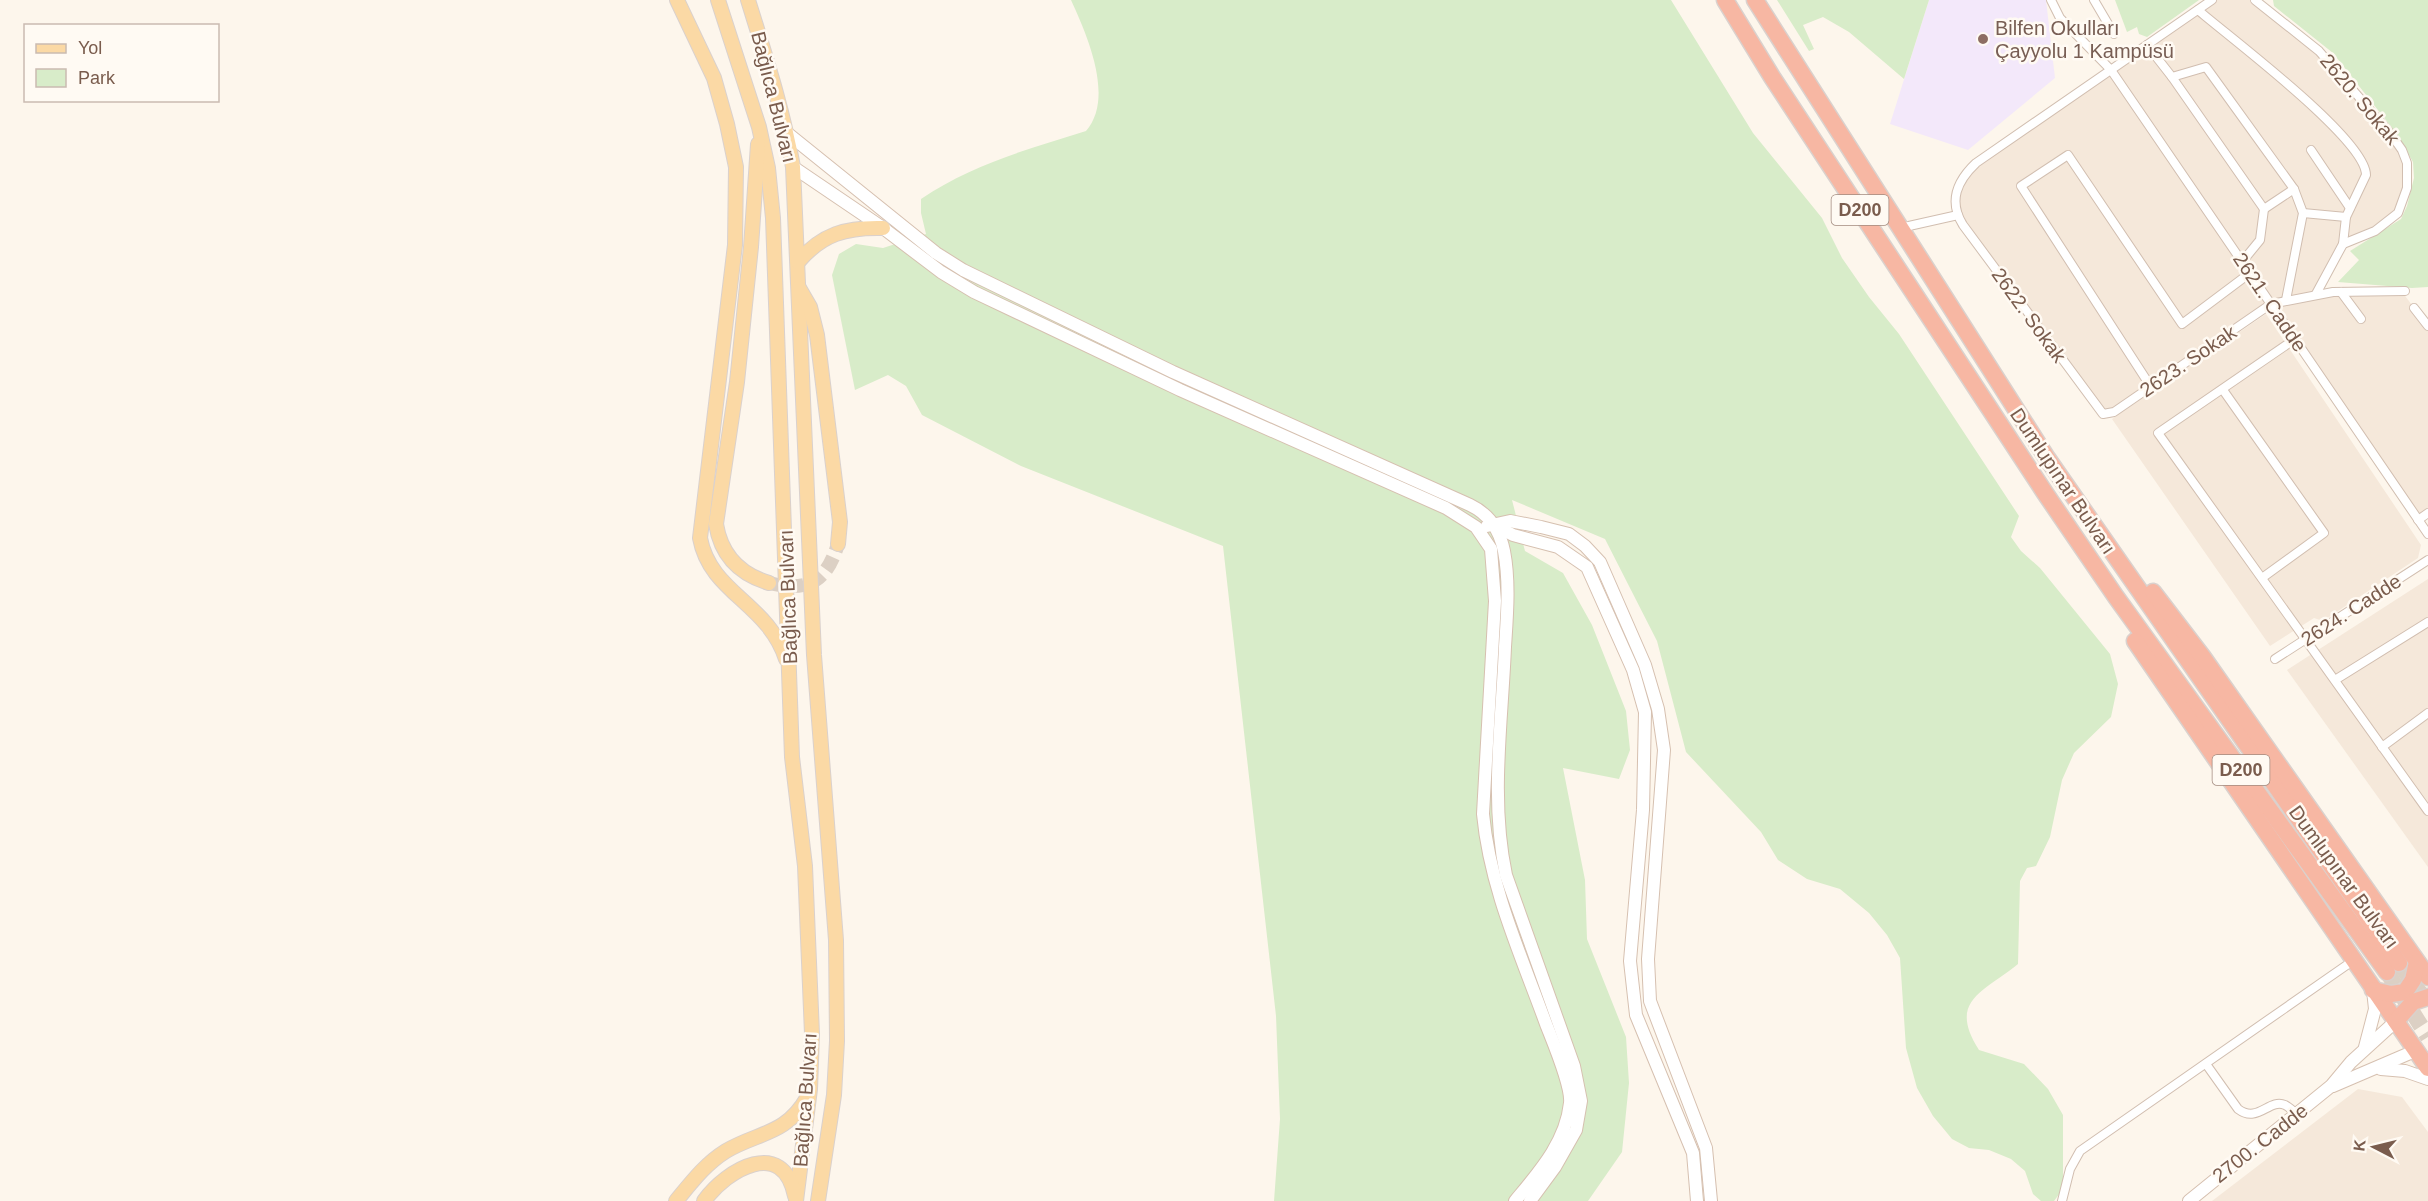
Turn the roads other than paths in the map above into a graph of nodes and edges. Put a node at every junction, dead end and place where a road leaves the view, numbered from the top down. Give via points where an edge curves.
1 (677, 0) edge
2 (718, 0) edge
3 (748, 0) edge
4 (1725, 0) edge
5 (1755, 0) edge
6 (2051, 0) edge
7 (2094, 0) edge
8 (2212, 0) edge
9 (2255, 0) edge
10 (2198, 10) junction
11 (2114, 34) dead end
12 (2147, 45) junction
13 (2111, 70) junction
14 (2172, 77) junction
15 (759, 127) junction
16 (787, 133) junction
17 (2311, 150) dead end
18 (793, 167) junction
19 (2294, 189) junction
20 (736, 205) junction
21 (2350, 208) junction
22 (2264, 209) junction
23 (2303, 213) junction
24 (1958, 215) junction
25 (2346, 217) junction
26 (883, 228) junction
27 (1899, 229) junction
28 (2343, 244) junction
29 (752, 247) junction
30 (798, 262) junction
31 (2242, 262) junction
32 (2250, 273) junction
33 (798, 288) junction
34 (2405, 291) dead end
35 (2342, 292) junction
36 (2316, 294) junction
37 (2286, 300) junction
38 (2271, 304) junction
39 (2414, 308) dead end
40 (2361, 319) dead end
41 (2428, 326) edge
42 (2295, 339) junction
43 (2151, 387) junction
44 (2223, 390) junction
45 (2103, 414) joint
46 (2428, 513) edge
47 (2418, 520) junction
48 (1494, 525) junction
49 (1476, 527) junction
50 (2428, 534) edge
51 (838, 544) tunnel mouth
52 (2114, 554) junction
53 (2428, 560) edge
54 (2096, 567) junction
55 (2262, 578) junction
56 (769, 583) tunnel mouth
57 (2428, 622) edge
58 (2306, 639) junction
59 (2275, 659) dead end
60 (790, 675) junction
61 (2335, 681) junction
62 (2428, 713) edge
63 (2382, 747) junction
64 (2428, 811) edge
65 (2354, 960) junction
66 (2417, 962) junction
67 (2428, 977) edge
68 (2373, 990) junction
69 (2428, 997) edge
70 (2396, 1021) junction
71 (2365, 1048) junction
72 (2422, 1048) edge
73 (2206, 1064) junction
74 (2428, 1068) edge
75 (2376, 1069) junction
76 (2428, 1079) edge
77 (2331, 1086) junction
78 (809, 1094) junction
79 (2297, 1114) junction
80 (676, 1201) edge
81 (704, 1201) edge
82 (796, 1201) edge
83 (818, 1201) edge
84 (1515, 1201) edge
85 (1530, 1201) edge
86 (1697, 1201) edge
87 (1711, 1201) edge
88 (2062, 1201) edge
89 (2189, 1201) edge

1 - 20 main road via 705,56 721,100 736,167
2 - 15 main road, Bağlıca Bulvarı
3 - 16 main road, Bağlıca Bulvarı
4 - 54 highway, Dumlupınar Bulvarı / D200 via 1778,87
5 - 27 highway, Dumlupınar Bulvarı / D200
6 - 13 street, 2621. Cadde via 2060,18
7 - 11 street
8 - 10 street
9 - 28 street, 2620. Sokak via 2319,51 2404,154 2408,176 2398,213 2375,231
10 - 12 street
10 - 21 street via 2332,124 2354,148 2366,175
12 - 13 street
12 - 14 street
13 - 24 street via 1976,163 1957,190
13 - 31 street, 2621. Cadde
14 - 19 street via 2206,67
14 - 22 street
15 - 29 main road
15 - 60 main road, Bağlıca Bulvarı via 773,218
16 - 18 main road, Bağlıca Bulvarı
16 - 48 street via 936,253 963,270 1173,372 1480,510
17 - 21 street
18 - 26 street
18 - 30 main road, Bağlıca Bulvarı
19 - 22 street
19 - 23 street
20 - 29 main road
20 - 60 main road via 735,245 700,538 705,558 720,579 757,611 772,630
21 - 25 street
22 - 31 street via 2260,240
23 - 25 street
23 - 37 street
24 - 27 street
24 - 45 street, 2622. Sokak
25 - 28 street
26 - 30 main road via 857,227 833,233 810,248
26 - 49 street via 974,292 1180,390 1446,508
27 - 52 highway, Dumlupınar Bulvarı / D200
28 - 36 street
29 - 56 main road via 716,524 719,543 728,557 743,572
30 - 33 main road, Bağlıca Bulvarı
31 - 32 street, 2621. Cadde
32 - 38 street, 2621. Cadde
32 - 43 street via 2182,324 2068,155 2021,186
33 - 51 main road via 810,307 817,335 840,522
33 - 83 main road, Bağlıca Bulvarı via 814,655 836,940 834,1095
34 - 35 street, 2623. Sokak
35 - 36 street, 2623. Sokak
35 - 40 street
36 - 37 street, 2623. Sokak
37 - 38 street, 2623. Sokak
38 - 42 street, 2621. Cadde
38 - 43 street, 2623. Sokak
39 - 41 street
42 - 44 street
42 - 47 street, 2621. Cadde
43 - 45 street, 2623. Sokak via 2114,412
44 - 55 street via 2324,533
44 - 55 street via 2158,433
46 - 47 street
47 - 50 street, 2621. Cadde
48 - 49 street
48 - 85 street via 1504,550 1508,595 1497,807 1500,844 1506,875 1574,1066 1581,1101 1576,1130
48 - 86 street via 1513,535 1558,547 1587,567 1633,670 1645,712 1643,810 1630,961 1636,1015 1693,1153
48 - 87 street via 1510,521 1541,526 1569,534 1585,546 1600,562 1645,665 1658,709 1664,750 1648,959 1650,1001 1706,1148
49 - 84 street via 1491,549 1495,601 1483,814 1486,841 1503,911 1571,1099 1557,1146
52 - 54 highway, Dumlupınar Bulvarı / D200 via 2393,968
52 - 66 highway via 2136,570 2202,656
53 - 58 street, 2624. Cadde
54 - 65 highway via 2124,625
55 - 58 street
57 - 61 street
58 - 59 street, 2624. Cadde
58 - 61 street
60 - 78 main road, Bağlıca Bulvarı via 792,757 805,866 812,1034
61 - 63 street
62 - 63 street
63 - 64 street
65 - 68 highway
65 - 73 street
66 - 67 highway
66 - 68 highway via 2405,992
68 - 70 highway
68 - 71 street via 2375,1008
69 - 70 highway via 2413,1002
70 - 71 street, 2700. Cadde
70 - 72 highway
71 - 77 street, 2700. Cadde
72 - 74 highway
72 - 75 street, 2700. Cadde
73 - 79 street via 2245,1114 2277,1104
73 - 88 street via 2080,1151 2070,1169
75 - 76 street via 2405,1071
75 - 77 street, 2700. Cadde
77 - 79 street, 2700. Cadde
78 - 80 main road via 789,1122 725,1152 707,1165
78 - 82 main road, Bağlıca Bulvarı
79 - 89 street, 2700. Cadde
81 - 82 main road via 740,1169 760,1161 777,1167 786,1176

